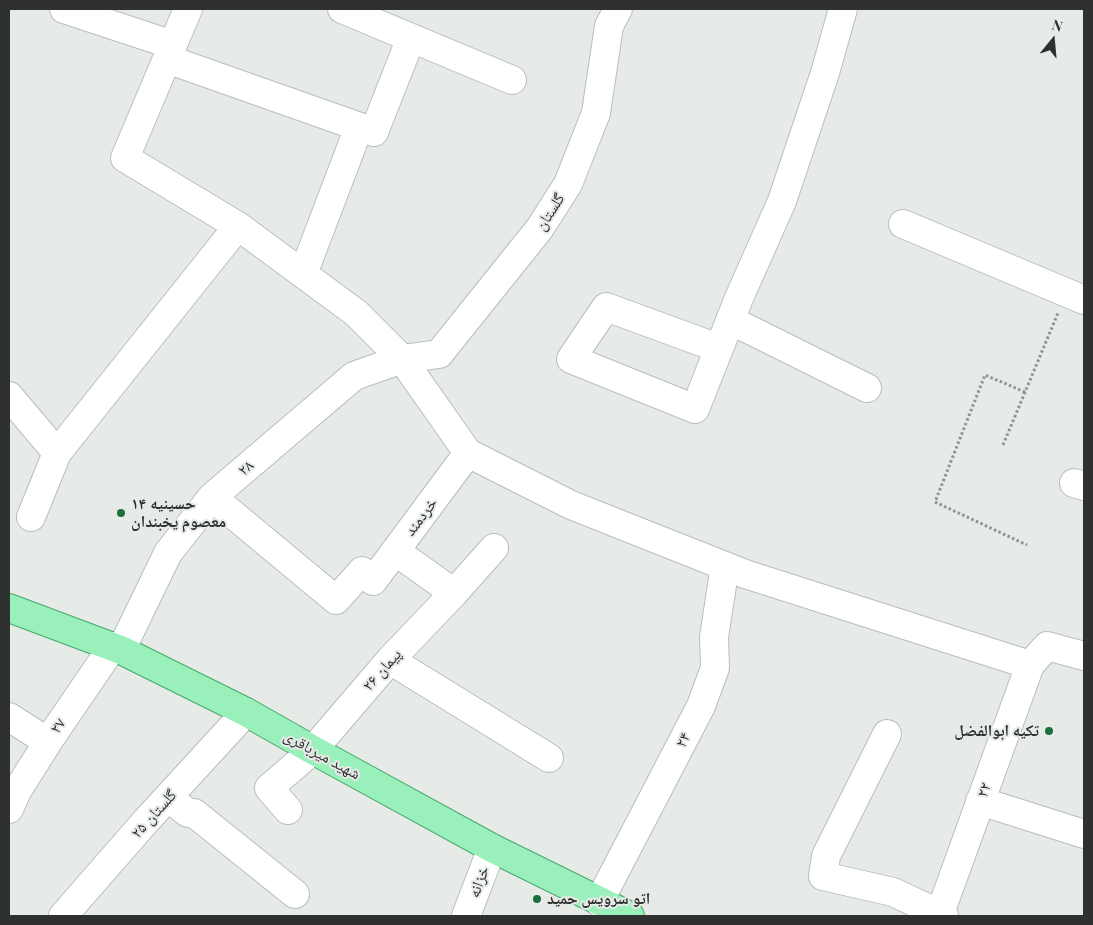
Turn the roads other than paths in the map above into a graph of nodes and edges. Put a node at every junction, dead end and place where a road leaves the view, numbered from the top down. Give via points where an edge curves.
1 (64, 9) edge
2 (188, 9) edge
3 (342, 9) edge
4 (618, 9) edge
5 (843, 9) edge
6 (412, 38) junction
7 (170, 52) junction
8 (512, 80) dead end
9 (359, 127) junction
10 (903, 224) dead end
11 (238, 226) junction
12 (303, 274) junction
13 (1076, 296) edge
14 (730, 320) junction
15 (718, 348) junction
16 (402, 359) junction
17 (867, 388) dead end
18 (9, 396) edge
19 (57, 453) junction
20 (468, 453) junction
21 (212, 497) junction
22 (31, 517) dead end
23 (494, 548) dead end
24 (395, 551) junction
25 (726, 566) junction
26 (454, 593) junction
27 (9, 608) edge
28 (117, 648) junction
29 (1084, 656) edge
30 (390, 660) junction
31 (1030, 665) junction
32 (246, 712) junction
33 (9, 717) edge
34 (887, 734) dead end
35 (48, 742) junction
36 (313, 750) junction
37 (549, 758) dead end
38 (168, 797) junction
39 (980, 801) junction
40 (9, 809) edge
41 (288, 810) dead end
42 (1084, 834) edge
43 (492, 848) junction
44 (296, 894) dead end
45 (592, 906) edge
46 (62, 916) edge
47 (466, 916) edge
48 (630, 916) edge
49 (941, 916) edge

1 - 7 street
2 - 7 street
3 - 6 street
4 - 16 street, گلستان via 609,26 596,113 568,184 540,228 439,354
5 - 14 street via 782,201
6 - 8 street
6 - 9 street via 374,132
7 - 9 street
7 - 11 street via 125,158
9 - 12 street
10 - 13 street
11 - 12 street
11 - 19 street
12 - 16 street via 356,313
14 - 15 street
14 - 17 street
15 - 15 street via 695,409 571,360 606,308
16 - 20 street
16 - 21 street, ۲۸ via 354,376
18 - 19 street
19 - 22 street
20 - 24 street, خردمند
20 - 25 street via 571,505
21 - 24 street, خردمند via 336,600 362,571 373,581
21 - 28 street, ۲۸ via 168,553
23 - 26 street, پیمان ۲۶
24 - 26 street
25 - 31 street
25 - 45 street, ۲۴ via 714,637 715,668 701,706
26 - 30 street, پیمان ۲۶
27 - 28 main road, شهید میرباقری
28 - 32 main road, شهید میرباقری
28 - 35 street, ۲۷
29 - 31 street via 1047,646
30 - 36 street, پیمان ۲۶
30 - 37 street
31 - 39 street, ۲۲
32 - 36 main road, شهید میرباقری
32 - 38 street, گلستان ۲۵
33 - 35 street
34 - 49 street via 826,856 823,876 893,892
35 - 40 street, ۲۷
36 - 41 street, پیمان ۲۶ via 269,788
36 - 43 main road, شهید میرباقری
38 - 44 street via 194,813
38 - 46 street, گلستان ۲۵
39 - 42 street
39 - 49 street, ۲۲
43 - 45 main road, شهید میرباقری
43 - 47 street, خزانه
45 - 48 main road, شهید میرباقری

